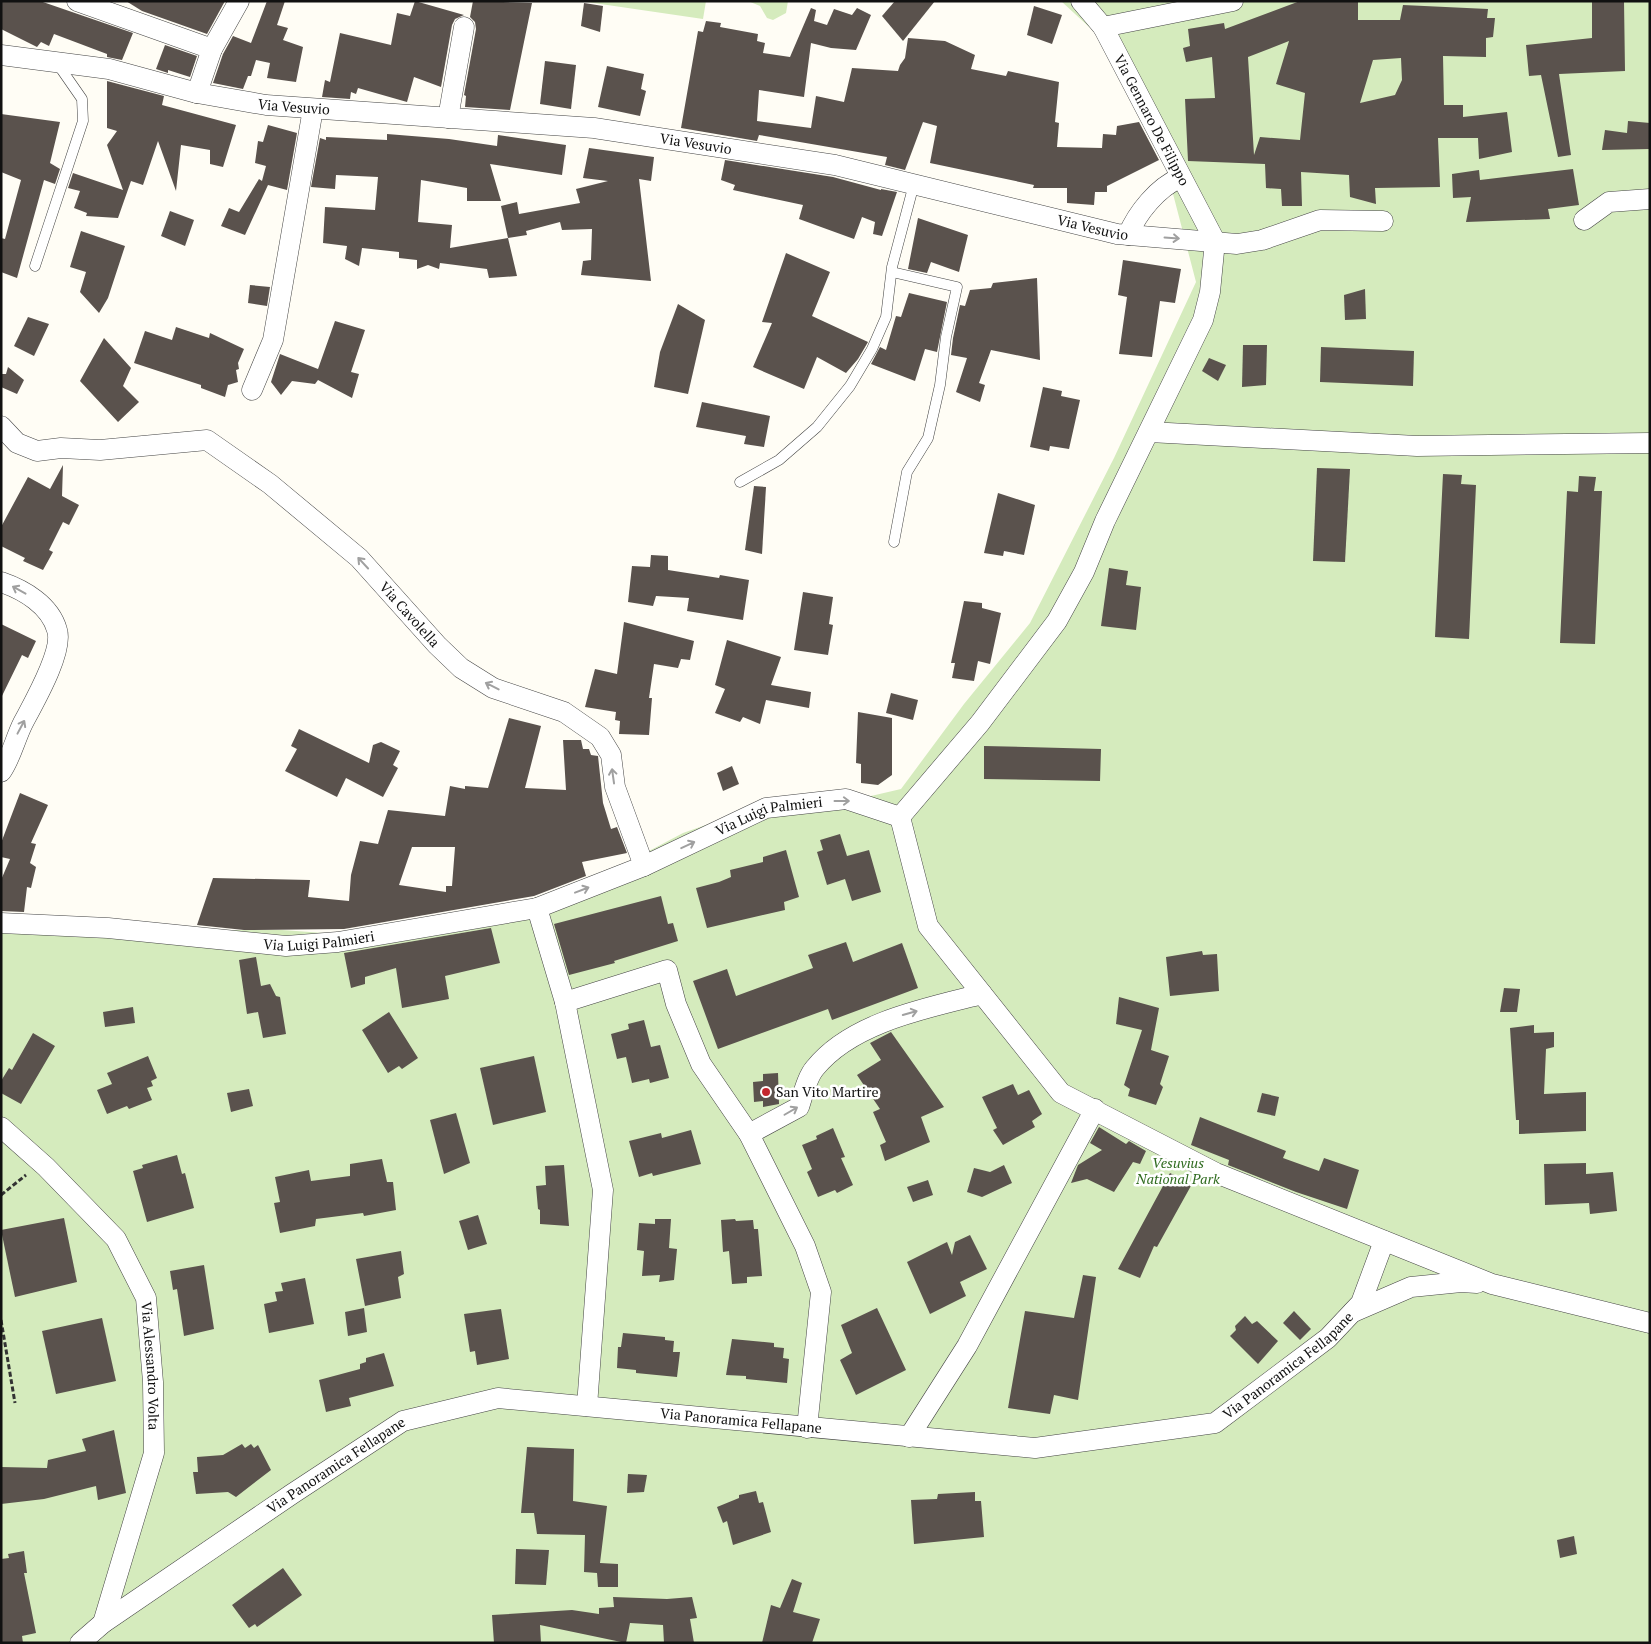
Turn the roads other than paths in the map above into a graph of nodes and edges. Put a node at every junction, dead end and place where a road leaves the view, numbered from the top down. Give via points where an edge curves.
1 (77, 1) edge
2 (239, 1) edge
3 (1081, 1) edge
4 (1233, 1) edge
5 (464, 27) dead end
6 (1103, 27) junction
7 (212, 49) junction
8 (1, 55) edge
9 (56, 62) junction
10 (197, 93) junction
11 (313, 109) junction
12 (448, 118) junction
13 (1180, 178) junction
14 (914, 184) junction
15 (1650, 199) edge
16 (1584, 220) dead end
17 (1384, 221) dead end
18 (1128, 235) junction
19 (1215, 242) junction
20 (35, 266) dead end
21 (892, 272) junction
22 (252, 390) dead end
23 (1, 426) edge
24 (1148, 432) junction
25 (1650, 443) edge
26 (740, 482) dead end
27 (894, 542) dead end
28 (1, 582) edge
29 (1, 772) edge
30 (900, 817) junction
31 (644, 866) junction
32 (537, 908) junction
33 (1, 923) edge
34 (982, 994) junction
35 (565, 1002) junction
36 (1096, 1109) junction
37 (1, 1127) edge
38 (749, 1134) junction
39 (1384, 1241) junction
40 (1492, 1284) junction
41 (1353, 1312) junction
42 (1650, 1323) edge
43 (587, 1406) junction
44 (807, 1428) junction
45 (910, 1437) junction
46 (103, 1623) junction
47 (80, 1643) edge

1 - 7 street
2 - 7 street
3 - 6 street, Via Gennaro De Filippo
4 - 6 street
5 - 12 street
6 - 13 street, Via Gennaro De Filippo
7 - 10 street
8 - 9 street, Via Vesuvio
9 - 10 street, Via Vesuvio via 109,70
9 - 20 lane via 82,99 83,121
10 - 11 street, Via Vesuvio
11 - 12 street, Via Vesuvio
11 - 22 street via 273,340
12 - 14 street, Via Vesuvio via 604,130 835,165
13 - 18 street via 1170,183 1135,218
13 - 19 street, Via Gennaro De Filippo
14 - 18 street, Via Vesuvio
14 - 21 lane
15 - 16 street via 1609,202
17 - 19 street, Via Vesuvio via 1320,220 1262,240 1237,244
18 -> 19 street, Via Vesuvio
19 - 24 street via 1210,292 1203,320
21 - 26 lane via 886,317 850,386 817,427 780,460
21 - 27 lane via 957,287 928,438 907,472
31 -> 23 street, Via Cavolella via 615,787 610,755 600,737 564,712 493,688 461,668 359,558 226,452 207,440 100,450 61,448 37,451 17,443
24 - 25 street via 1417,446
24 - 30 street via 1058,621 980,723
29 -> 28 street via 44,684 56,650 58,631 44,608 20,589
31 -> 30 street, Via Luigi Palmieri via 766,808 846,799
30 - 34 street via 928,926
32 -> 31 street
32 - 33 street, Via Luigi Palmieri via 338,942 286,946 108,928
32 - 35 street
34 - 36 street via 1061,1093
38 -> 34 street via 799,1107 814,1069 843,1042 905,1014
35 - 38 street via 666,970 701,1064
35 - 43 street via 602,1190
36 - 39 street via 1216,1173
36 - 45 street via 967,1346
37 - 46 street, Via Alessandro Volta via 37,1158 116,1239 146,1298 153,1382 154,1453
38 - 44 street via 805,1246 821,1292
39 - 40 street
39 - 41 street, Via Panoramica Fellapane via 1361,1303
40 - 41 street via 1461,1282 1412,1287
40 - 42 street
41 - 45 street, Via Panoramica Fellapane via 1328,1338 1215,1424 1035,1448
43 - 44 street, Via Panoramica Fellapane
43 - 46 street, Via Panoramica Fellapane via 498,1398 403,1422
44 - 45 street, Via Panoramica Fellapane
46 - 47 street, Via Panoramica Fellapane

